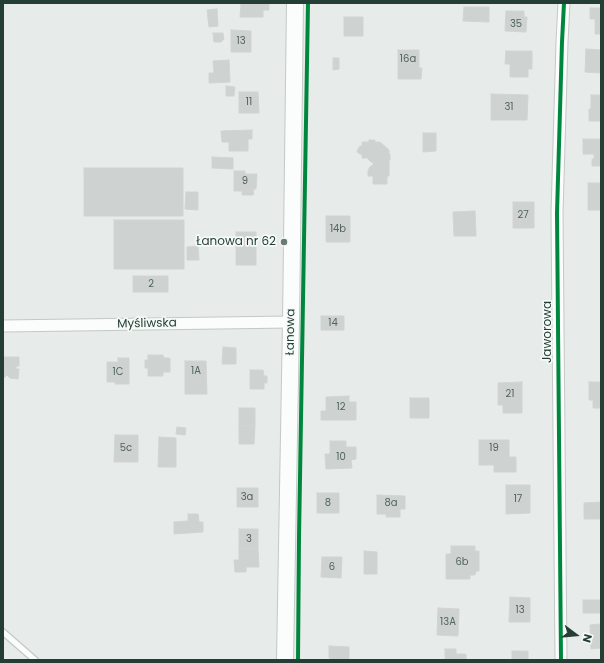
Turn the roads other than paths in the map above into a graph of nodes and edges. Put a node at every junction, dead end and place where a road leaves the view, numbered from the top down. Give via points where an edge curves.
1 (295, 3) edge
2 (564, 3) edge
3 (291, 322) junction
4 (3, 326) edge
5 (3, 632) edge
6 (35, 660) edge
7 (285, 660) edge
8 (561, 660) edge

1 - 3 street, Łanowa
2 - 8 street, Jaworowa via 557,213
3 - 4 street, Myśliwska
3 - 7 street, Łanowa
5 - 6 lane

